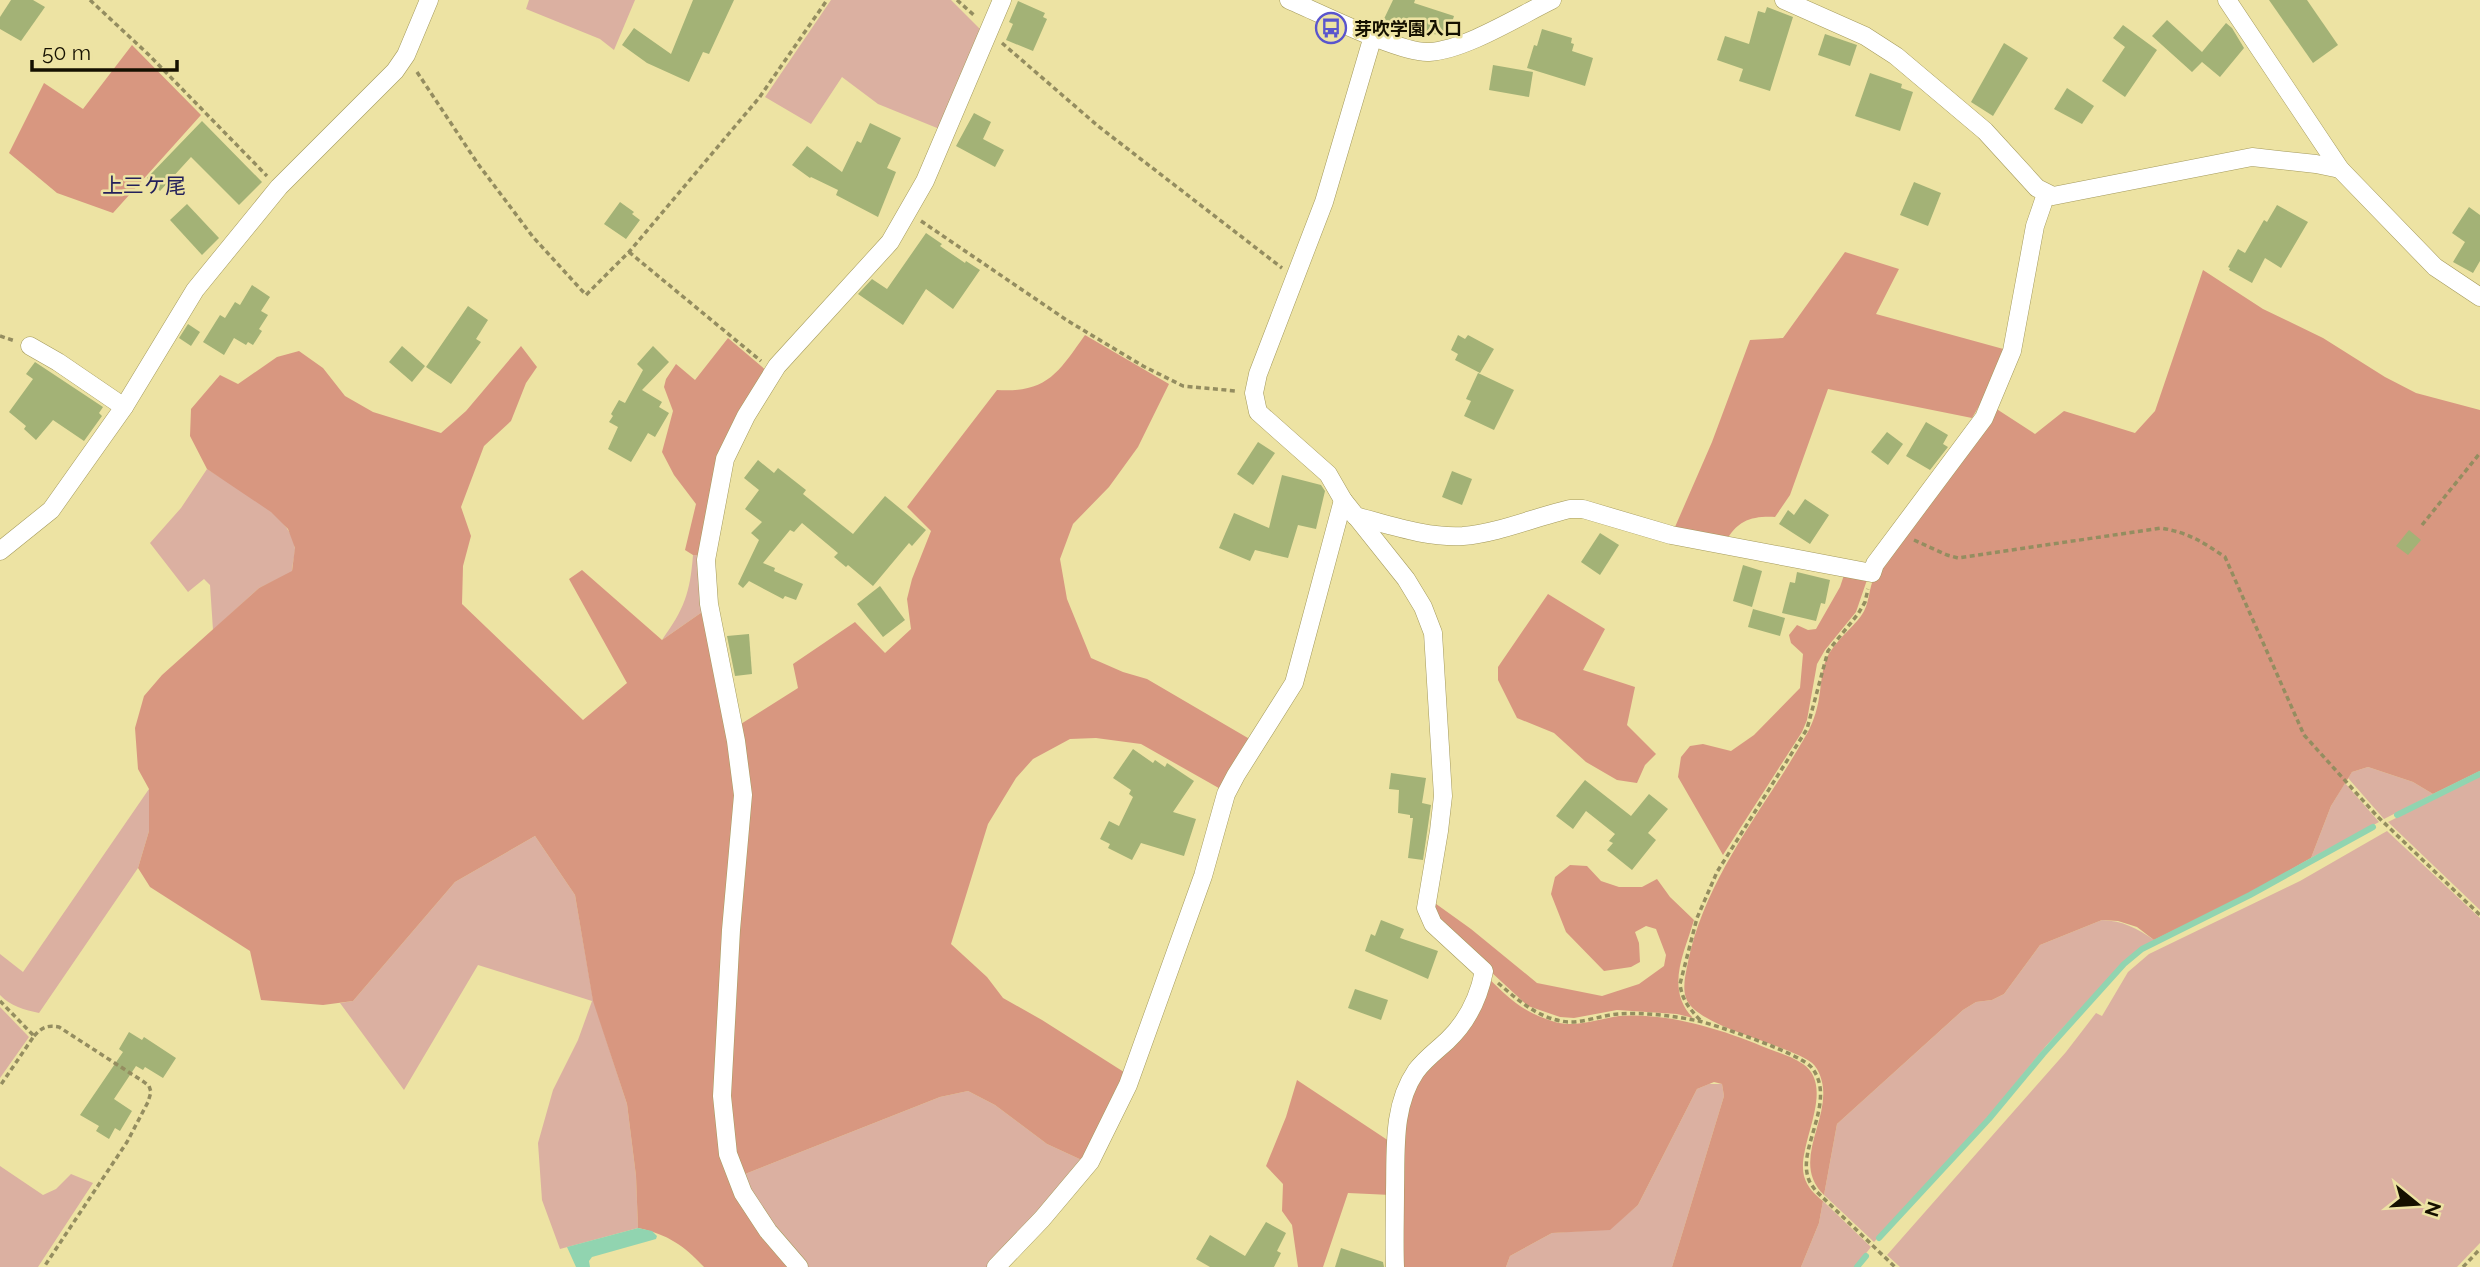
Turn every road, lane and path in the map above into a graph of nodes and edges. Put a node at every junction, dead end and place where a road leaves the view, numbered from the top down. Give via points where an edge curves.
1 (90, 0) edge
2 (429, 0) edge
3 (827, 0) edge
4 (957, 0) edge
5 (1002, 0) edge
6 (1289, 0) edge
7 (1552, 0) edge
8 (1784, 0) edge
9 (2227, 0) edge
10 (988, 30) junction
11 (1373, 36) junction
12 (406, 55) junction
13 (2340, 169) junction
14 (279, 187) junction
15 (2046, 194) junction
16 (908, 212) junction
17 (629, 252) junction
18 (1296, 279) junction
19 (2480, 297) edge
20 (30, 346) dead end
21 (773, 371) junction
22 (1254, 393) junction
23 (124, 407) junction
24 (2480, 453) edge
25 (1343, 500) junction
26 (1355, 516) junction
27 (2422, 525) dead end
28 (1900, 534) junction
29 (0, 551) edge
30 (1872, 573) junction
31 (2480, 915) edge
32 (1484, 971) junction
33 (0, 1001) edge
34 (1701, 1022) junction
35 (34, 1036) junction
36 (0, 1086) edge
37 (2480, 1249) edge
38 (44, 1267) edge
39 (799, 1267) edge
40 (996, 1267) edge
41 (1395, 1267) edge
42 (1895, 1267) edge
43 (2463, 1267) edge

1 - 14 path
2 - 12 street
3 - 17 path via 759,97
4 - 10 path
5 - 10 street
6 - 11 street
7 - 11 street via 1445,50 1420,52
8 - 15 street via 1896,55 1985,131
9 - 13 street
10 - 16 street
10 - 18 path via 1098,126
11 - 18 street
12 - 14 street
12 - 17 path via 478,164 533,237 586,295
13 - 15 street via 2252,157 2064,195
13 - 19 street via 2435,268
14 - 23 street via 195,289
15 - 28 street via 2035,226 2012,351 1984,418
16 - 21 street via 890,242
16 - 22 path via 1143,366 1183,386
17 - 21 path
18 - 22 street
20 - 23 street
21 - 39 street via 725,459 706,560 709,604 743,794 722,1096 728,1154 743,1193
22 - 25 street via 1258,412 1328,474
23 - 29 street via 51,510
24 - 27 path
25 - 26 street
25 - 40 street via 1294,683 1227,794 1203,876 1128,1085 1090,1162
26 - 30 street via 1393,527 1463,536 1583,509 1671,535
26 - 32 street via 1406,579 1433,633 1443,796 1426,908 1433,924
28 - 30 street
28 - 31 path via 1958,558 2161,528 2184,532 2225,556 2304,735 2377,817
30 - 34 path via 1865,602 1828,651 1807,729 1717,872 1697,918 1680,984 1681,995
32 - 34 path via 1528,1009 1559,1021 1620,1014
32 - 41 street via 1463,1024 1417,1070 1404,1091 1396,1140
33 - 35 path
34 - 42 path via 1771,1046 1812,1067 1820,1096 1807,1176 1816,1191
35 - 36 path
35 - 38 path via 42,1028 59,1027 144,1082 151,1092 127,1142
37 - 43 path

